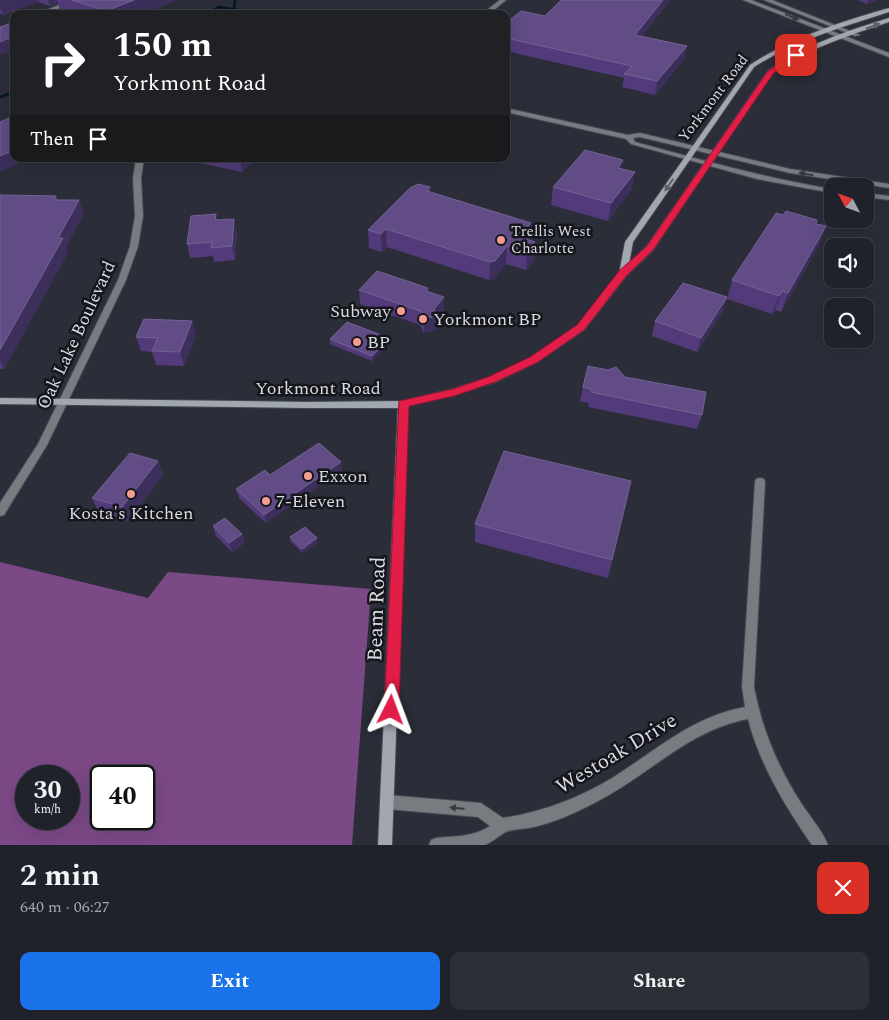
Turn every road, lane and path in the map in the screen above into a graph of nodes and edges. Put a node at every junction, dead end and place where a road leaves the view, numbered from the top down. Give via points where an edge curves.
1 (77, 0) edge
2 (503, 0) edge
3 (746, 0) edge
4 (767, 0) edge
5 (50, 10) edge
6 (490, 10) edge
7 (889, 10) edge
8 (889, 20) edge
9 (838, 27) junction
10 (828, 31) junction
11 (852, 33) junction
12 (843, 37) junction
13 (889, 49) edge
14 (889, 55) edge
15 (510, 111) edge
16 (628, 137) junction
17 (694, 148) junction
18 (716, 154) junction
19 (687, 157) junction
20 (140, 162) edge
21 (710, 163) junction
22 (889, 186) edge
23 (824, 189) edge
24 (874, 196) edge
25 (889, 198) edge
26 (623, 274) junction
27 (0, 401) edge
28 (64, 403) junction
29 (403, 404) junction
30 (760, 482) dead end
31 (0, 512) edge
32 (751, 712) junction
33 (387, 802) junction
34 (501, 825) junction
35 (385, 845) edge
36 (436, 845) edge
37 (821, 845) edge

1 - 5 street
2 - 6 street
3 -> 10 street
4 - 9 street
7 - 9 street, Yorkmont Road
11 -> 8 street, Yorkmont Road
9 - 10 street, Yorkmont Road
9 - 11 street
10 - 12 street
10 - 17 street, Yorkmont Road via 770,53 752,66
11 - 12 street, Yorkmont Road
11 - 13 street
12 - 14 street
12 - 18 street, Yorkmont Road via 796,55 770,72
15 - 16 street
16 - 17 street via 640,135
16 - 19 street via 633,142
17 - 18 street
17 - 19 street, Yorkmont Road
18 - 21 street, Yorkmont Road
22 -> 18 street via 790,171
19 - 21 street
19 -> 26 street, Yorkmont Road via 629,242
20 - 28 street, Oak Lake Boulevard via 139,216 134,246 122,280
21 - 23 street via 787,183
21 - 26 street, Yorkmont Road via 650,248
24 - 25 street
26 - 29 street, Yorkmont Road via 581,328 534,360 492,380
27 - 28 street, Yorkmont Road
28 - 29 street, Yorkmont Road
28 - 31 street, Oak Lake Boulevard via 42,446
29 - 33 street, Beam Road
30 - 32 street via 748,687
32 - 34 street, Westoak Drive via 717,719 688,733 577,806 551,816
32 - 37 street via 773,768
34 -> 33 street via 481,810
33 - 35 street, Beam Road
34 - 36 street via 486,840

